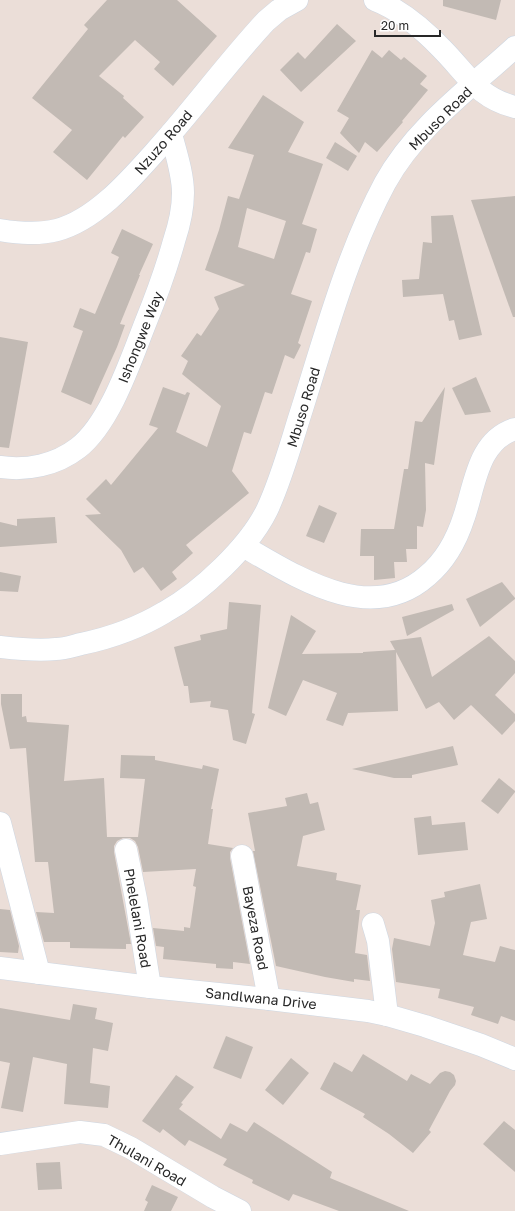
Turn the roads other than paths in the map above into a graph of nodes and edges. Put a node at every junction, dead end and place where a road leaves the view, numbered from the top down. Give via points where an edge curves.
1 (297, 0) edge
2 (375, 0) edge
3 (515, 47) edge
4 (474, 84) junction
5 (515, 107) edge
6 (171, 134) junction
7 (0, 230) edge
8 (515, 429) edge
9 (0, 467) edge
10 (244, 546) junction
11 (0, 647) edge
12 (0, 822) edge
13 (126, 850) dead end
14 (242, 856) dead end
15 (373, 924) dead end
16 (0, 968) edge
17 (39, 973) junction
18 (150, 987) junction
19 (269, 999) junction
20 (387, 1015) junction
21 (515, 1059) edge
22 (0, 1144) edge
23 (240, 1211) edge

1 - 6 street, Nzuzo Road via 266,20
2 - 4 street via 401,13 441,48
3 - 4 street, Mbuso Road
4 - 5 street via 490,98
4 - 10 street, Mbuso Road via 426,128 405,154 386,181 368,217 330,319 284,467 266,511
6 - 7 street, Nzuzo Road via 126,184 101,206 75,223 58,230 38,233
6 - 9 street, Ishongwe Way via 183,192 178,229 166,272 125,375 107,412 88,438 64,457 32,468
8 - 10 street via 500,436 482,459 464,517 454,541 442,560 419,583 404,591 372,598 337,592 282,569
10 - 11 street, Mbuso Road via 209,580 187,597 165,612 133,628 98,641 57,649
12 - 17 street
13 - 18 street, Phelelani Road
14 - 19 street, Bayeza Road
15 - 20 street via 378,941
16 - 17 street, Sandlwana Drive
17 - 18 street, Sandlwana Drive
18 - 19 street, Sandlwana Drive
19 - 20 street, Sandlwana Drive
20 - 21 street, Sandlwana Drive via 453,1035
22 - 23 street, Thulani Road via 80,1132 104,1134

